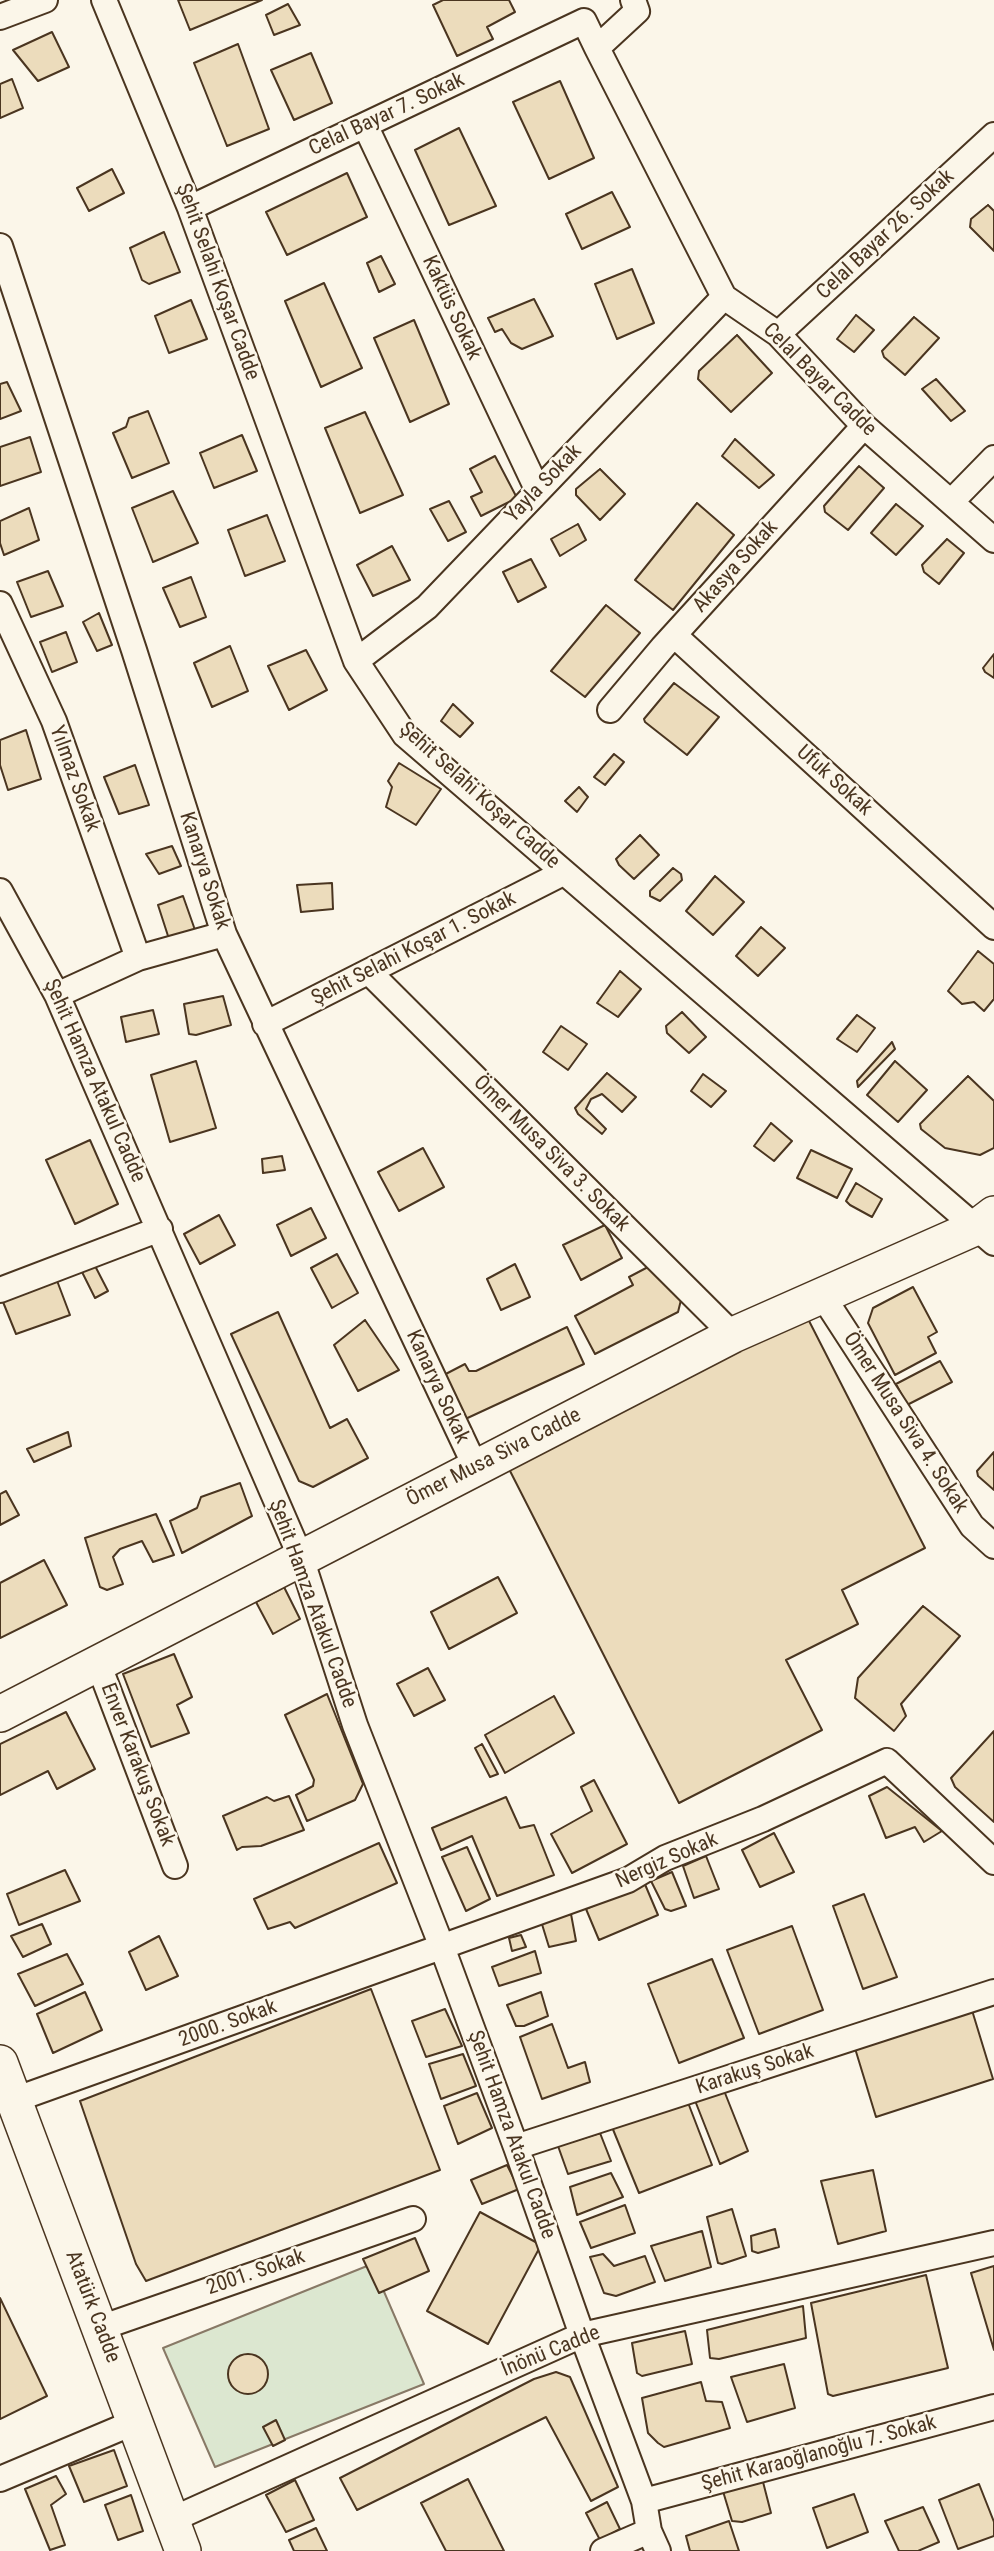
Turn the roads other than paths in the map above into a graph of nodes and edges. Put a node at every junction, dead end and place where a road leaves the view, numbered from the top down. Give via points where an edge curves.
1 (45, 0) edge
2 (104, 0) edge
3 (633, 0) edge
4 (3, 11) edge
5 (584, 21) joint
6 (597, 48) junction
7 (365, 125) junction
8 (994, 135) edge
9 (190, 208) junction
10 (0, 246) edge
11 (724, 297) junction
12 (778, 334) junction
13 (864, 426) junction
14 (994, 458) edge
15 (538, 491) junction
16 (951, 502) junction
17 (994, 540) edge
18 (0, 604) edge
19 (674, 635) junction
20 (356, 661) junction
21 (610, 710) dead end
22 (563, 873) junction
23 (0, 891) edge
24 (994, 927) edge
25 (224, 934) junction
26 (138, 958) junction
27 (369, 972) junction
28 (57, 995) junction
29 (265, 1024) junction
30 (988, 1228) edge
31 (160, 1229) junction
32 (0, 1290) edge
33 (822, 1295) junction
34 (733, 1335) junction
35 (476, 1468) junction
36 (994, 1546) edge
37 (301, 1558) junction
38 (98, 1663) junction
39 (0, 1714) edge
40 (994, 1862) edge
41 (175, 1866) dead end
42 (442, 1947) junction
43 (994, 1993) edge
44 (0, 2063) edge
45 (14, 2100) junction
46 (516, 2147) junction
47 (413, 2219) dead end
48 (994, 2243) edge
49 (100, 2328) junction
50 (582, 2335) junction
51 (994, 2407) edge
52 (135, 2422) junction
53 (0, 2479) edge
54 (644, 2501) junction
55 (177, 2535) edge
56 (654, 2541) edge
57 (603, 2551) edge

1 - 4 street
2 - 9 street, Şehit Selahi Koşar Cadde
3 - 6 street via 637,11
5 - 6 street, Celal Bayar Cadde
5 - 7 street, Celal Bayar 7. Sokak
6 - 11 street, Celal Bayar Cadde
7 - 9 street, Celal Bayar 7. Sokak
7 - 15 street, Kaktüs Sokak
8 - 12 street, Celal Bayar 26. Sokak
9 - 20 street, Şehit Selahi Koşar Cadde
10 - 25 street, Kanarya Sokak
11 - 12 street, Celal Bayar Cadde
11 - 15 street, Yayla Sokak
12 - 13 street, Celal Bayar Cadde
13 - 16 street, Celal Bayar Cadde
13 - 19 street, Akasya Sokak
14 - 16 street
15 - 20 street, Yayla Sokak via 427,607
16 - 17 street, Celal Bayar Cadde
18 - 26 street, Yılmaz Sokak via 54,721
19 - 21 street, Akasya Sokak
19 - 24 street, Ufuk Sokak
20 - 22 street, Şehit Selahi Koşar Cadde via 405,735
22 - 27 street, Şehit Selahi Koşar 1. Sokak
22 - 30 street, Şehit Selahi Koşar Cadde
23 - 28 street, Şehit Hamza Atakul Cadde
25 - 26 street
25 - 29 street, Kanarya Sokak
26 - 28 street
27 - 29 street, Şehit Selahi Koşar 1. Sokak
27 - 34 street, Ömer Musa Siva 3. Sokak
28 - 31 street, Şehit Hamza Atakul Cadde
29 - 35 street, Kanarya Sokak
30 - 33 main road, Ömer Musa Siva Cadde
31 - 32 street
31 - 37 street, Şehit Hamza Atakul Cadde
33 - 34 main road, Ömer Musa Siva Cadde
33 - 36 street, Ömer Musa Siva 4. Sokak via 972,1525
34 - 35 main road, Ömer Musa Siva Cadde
35 - 37 main road, Ömer Musa Siva Cadde
37 - 38 main road, Ömer Musa Siva Cadde
37 - 42 street, Şehit Hamza Atakul Cadde via 355,1725
38 - 39 main road, Ömer Musa Siva Cadde
38 - 41 street, Enver Karakuş Sokak
40 - 42 street, Nergiz Sokak via 887,1761 764,1819 665,1858 628,1880
42 - 45 street, 2000. Sokak
42 - 46 street, Şehit Hamza Atakul Cadde
43 - 46 street, Karakuş Sokak
44 - 45 main road, Atatürk Cadde
45 - 49 main road, Atatürk Cadde
46 - 50 street, Şehit Hamza Atakul Cadde
47 - 49 street, 2001. Sokak
48 - 50 street, İnönü Cadde
49 - 52 main road, Atatürk Cadde
50 - 54 street, Şehit Hamza Atakul Cadde
50 - 55 street, İnönü Cadde
51 - 54 street, Şehit Karaoğlanoğlu 7. Sokak
52 - 53 street
52 - 55 main road, Atatürk Cadde
54 - 56 street, Şehit Hamza Atakul Cadde
56 - 57 street

